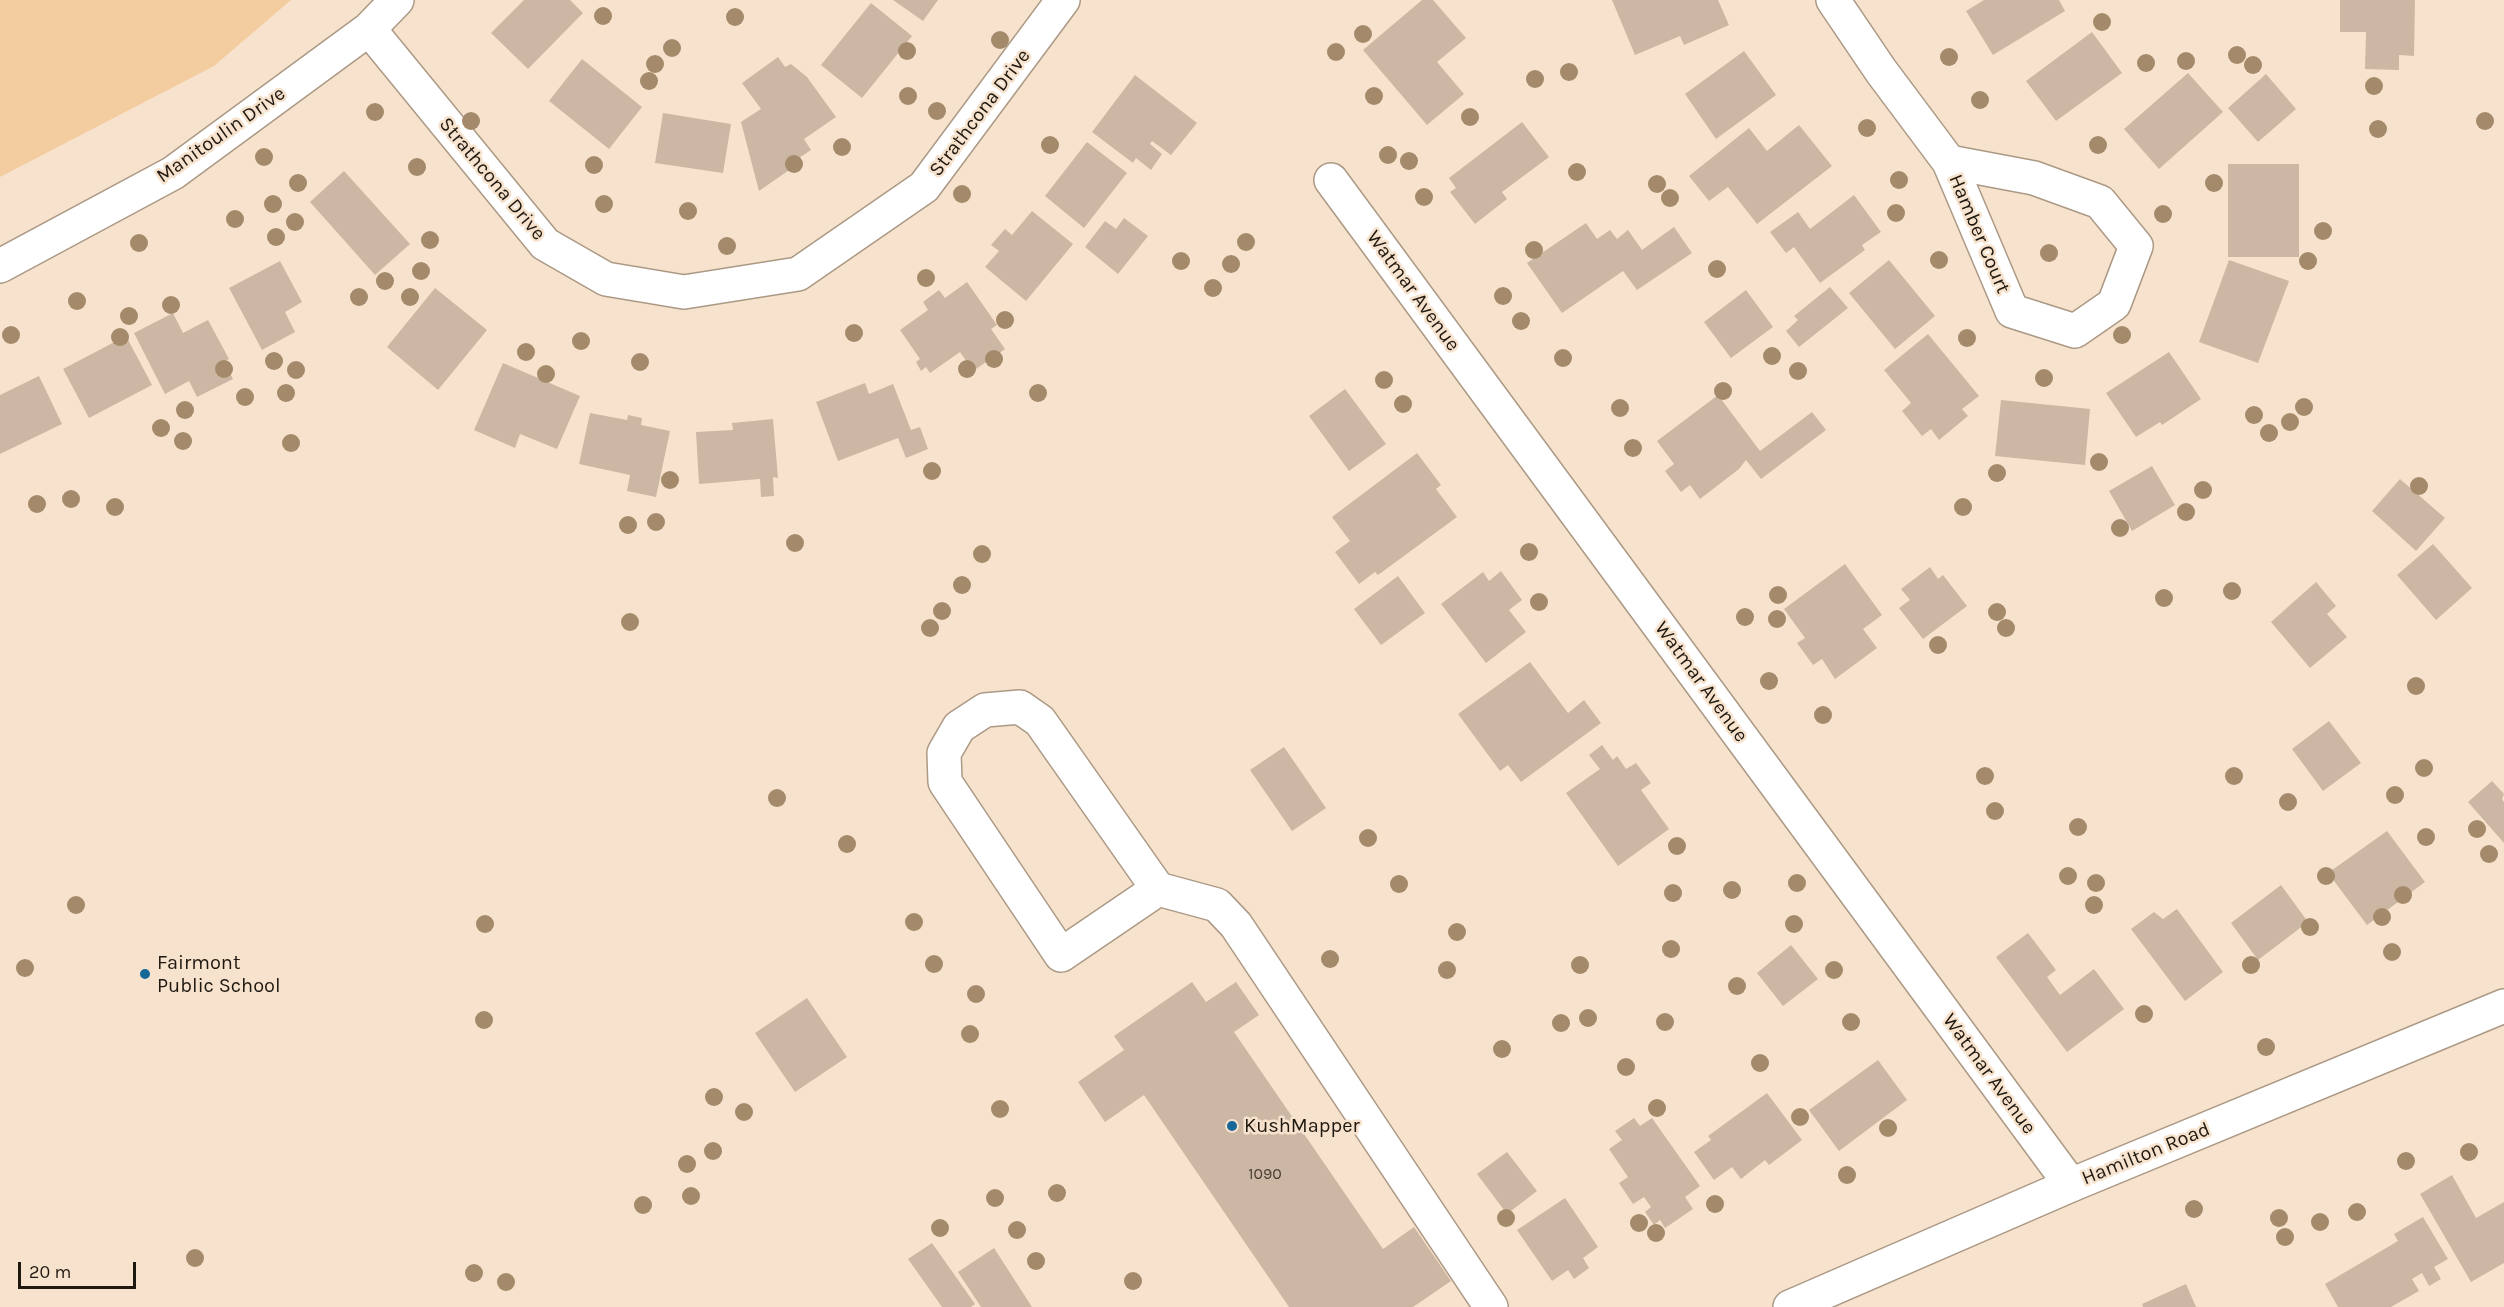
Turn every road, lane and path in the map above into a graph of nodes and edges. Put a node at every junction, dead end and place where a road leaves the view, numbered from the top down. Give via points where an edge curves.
1 (397, 0) edge
2 (1063, 0) edge
3 (1833, 0) edge
4 (369, 29) junction
5 (1949, 162) junction
6 (1331, 180) dead end
7 (0, 266) edge
8 (1158, 889) junction
9 (2504, 1006) edge
10 (2071, 1185) junction
11 (1491, 1307) edge
12 (1790, 1307) edge

1 - 4 street, Manitoulin Drive
2 - 4 street, Strathcona Drive via 924,187 798,274 684,292 606,279 545,244
3 - 5 street, Hamber Court
4 - 7 street, Manitoulin Drive via 173,172
5 - 5 street, Hamber Court via 2012,311 2075,331 2114,304 2136,246 2100,202 2034,178
6 - 10 street, Watmar Avenue
8 - 8 street via 1040,721 1020,707 985,710 959,727 944,753 945,782 1060,955
8 - 11 street via 1217,905 1236,925
9 - 10 street, Hamilton Road
10 - 12 street, Hamilton Road

